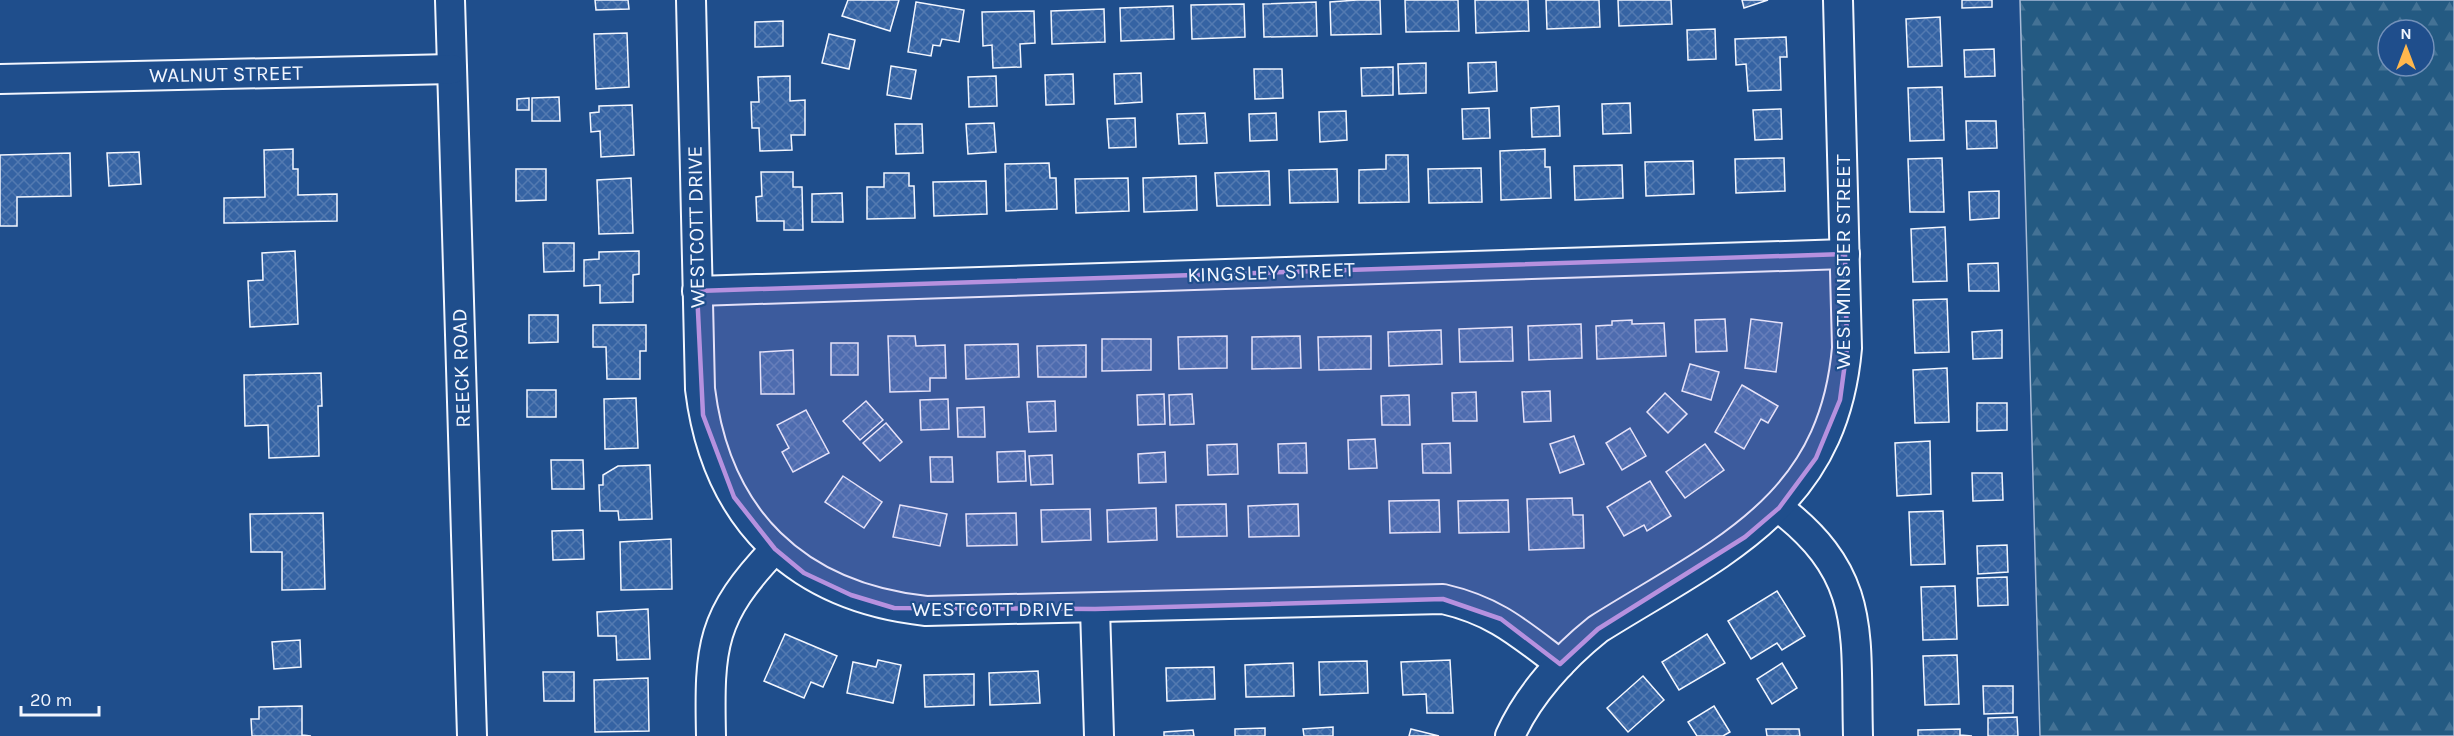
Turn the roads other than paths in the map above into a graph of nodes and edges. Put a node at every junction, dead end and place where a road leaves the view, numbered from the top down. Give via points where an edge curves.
1 (450, 0) edge
2 (691, 0) edge
3 (1838, 0) edge
4 (452, 69) junction
5 (0, 79) edge
6 (1845, 254) junction
7 (697, 291) junction
8 (1779, 508) junction
9 (775, 549) junction
10 (1095, 609) junction
11 (1560, 664) junction
12 (472, 736) edge
13 (711, 736) edge
14 (1099, 736) edge
15 (1510, 736) edge
16 (1858, 736) edge

1 - 4 street, REECK ROAD
2 - 7 street, WESTCOTT DRIVE
3 - 6 street, WESTMINSTER STREET
4 - 5 street, WALNUT STREET
4 - 12 street, REECK ROAD
6 - 7 street, KINGSLEY STREET
6 - 8 street, WESTMINSTER STREET via 1847,348 1840,400 1816,458
7 - 9 street, WESTCOTT DRIVE via 700,389 710,441 734,497
8 - 11 street, WESTMINSTER STREET via 1745,537 1598,629
8 - 16 street via 1806,529 1830,557 1846,587 1855,621
9 - 10 street, WESTCOTT DRIVE via 804,573 851,595 894,608
9 - 13 street via 750,575 728,608 715,639 710,672
10 - 11 street, WESTCOTT DRIVE via 1443,599 1470,605 1501,619
10 - 14 street
11 - 15 street, WESTMINSTER STREET

